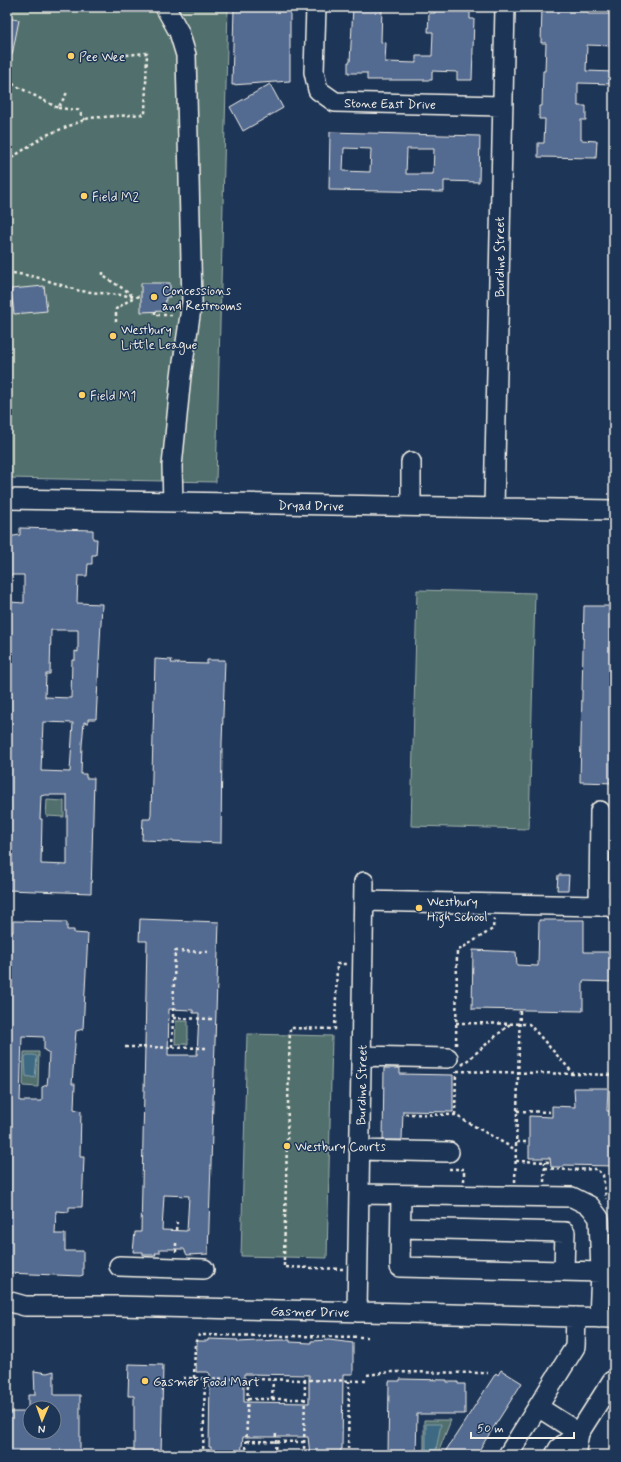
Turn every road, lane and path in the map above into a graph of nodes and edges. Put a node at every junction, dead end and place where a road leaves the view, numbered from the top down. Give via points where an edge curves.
1 (165, 7) edge
2 (316, 7) edge
3 (505, 7) edge
4 (126, 55) dead end
5 (7, 81) edge
6 (68, 91) dead end
7 (502, 106) junction
8 (58, 108) junction
9 (86, 120) junction
10 (7, 162) edge
11 (7, 272) edge
12 (103, 272) dead end
13 (133, 297) junction
14 (141, 297) dead end
15 (155, 311) dead end
16 (190, 315) junction
17 (116, 322) dead end
18 (7, 389) edge
19 (11, 408) dead end
20 (411, 462) dead end
21 (7, 499) edge
22 (173, 502) junction
23 (411, 506) junction
24 (494, 508) junction
25 (614, 510) edge
26 (600, 811) dead end
27 (364, 882) dead end
28 (364, 901) junction
29 (494, 904) junction
30 (606, 907) edge
31 (210, 952) dead end
32 (348, 964) dead end
33 (520, 1010) dead end
34 (173, 1018) junction
35 (212, 1019) dead end
36 (456, 1023) junction
37 (510, 1024) junction
38 (520, 1024) junction
39 (125, 1047) dead end
40 (172, 1047) junction
41 (208, 1048) dead end
42 (361, 1056) junction
43 (454, 1061) junction
44 (518, 1072) junction
45 (574, 1074) junction
46 (614, 1075) edge
47 (517, 1111) junction
48 (552, 1112) dead end
49 (405, 1114) dead end
50 (455, 1115) junction
51 (517, 1142) junction
52 (529, 1142) dead end
53 (359, 1150) junction
54 (516, 1150) junction
55 (449, 1152) dead end
56 (516, 1161) junction
57 (545, 1162) junction
58 (550, 1162) dead end
59 (545, 1168) junction
60 (515, 1184) dead end
61 (544, 1184) dead end
62 (359, 1194) junction
63 (401, 1195) junction
64 (606, 1205) dead end
65 (177, 1222) dead end
66 (401, 1228) junction
67 (176, 1230) dead end
68 (119, 1266) dead end
69 (204, 1269) dead end
70 (357, 1269) junction
71 (564, 1271) junction
72 (600, 1272) junction
73 (7, 1301) edge
74 (16, 1308) edge
75 (357, 1312) junction
76 (576, 1317) junction
77 (606, 1318) edge
78 (367, 1337) dead end
79 (488, 1373) dead end
80 (367, 1375) dead end
81 (184, 1378) dead end
82 (194, 1378) junction
83 (205, 1378) junction
84 (248, 1379) junction
85 (273, 1380) junction
86 (305, 1380) junction
87 (350, 1381) junction
88 (366, 1381) dead end
89 (612, 1381) dead end
90 (248, 1399) junction
91 (272, 1399) junction
92 (304, 1399) junction
93 (538, 1407) junction
94 (276, 1432) dead end
95 (579, 1433) junction
96 (247, 1441) junction
97 (276, 1442) junction
98 (304, 1442) junction
99 (203, 1455) edge
100 (246, 1455) edge
101 (275, 1455) edge
102 (304, 1455) edge
103 (348, 1455) edge
104 (508, 1455) edge
105 (555, 1455) edge
106 (565, 1455) edge
107 (575, 1455) edge

1 - 16 street via 179,32 186,55 192,302
2 - 7 street, Stone East Drive via 314,72 318,90 335,102
3 - 7 street, Burdine Street
4 - 9 path via 147,53 146,114
5 - 8 path
6 - 8 path
7 - 24 street, Burdine Street
8 - 9 path via 78,110
9 - 10 path via 44,136
11 - 13 path via 36,277 80,291
12 - 13 path via 103,276
13 - 14 path
13 - 17 path via 116,309
15 - 16 path via 155,315
16 - 22 street via 172,466
18 - 19 path
20 - 23 street
21 - 22 street, Dryad Drive
22 - 23 street, Dryad Drive
23 - 24 street, Dryad Drive
24 - 25 street, Dryad Drive
26 - 30 street
27 - 28 street, Burdine Street
28 - 29 street
28 - 42 street, Burdine Street
29 - 30 street
29 - 36 path via 493,929 457,951
31 - 34 path via 175,951
32 - 70 path via 336,964 335,1029 290,1028 284,1268
33 - 38 path
34 - 35 path
34 - 40 path
36 - 37 path
36 - 43 path
37 - 38 path
37 - 43 path
38 - 44 path
38 - 45 path via 529,1024
39 - 40 path
40 - 41 path
42 - 43 street
42 - 53 street, Burdine Street
43 - 44 path
43 - 50 path
44 - 45 path
44 - 47 path
45 - 46 path
47 - 48 path
47 - 51 path
49 - 50 path
50 - 54 path
51 - 52 path
51 - 54 path
53 - 55 street
53 - 62 street, Burdine Street
54 - 56 path
56 - 57 path
56 - 60 path
57 - 58 path
57 - 59 path
59 - 61 path
59 - 64 path via 596,1169 603,1175
62 - 63 street
62 - 70 street, Burdine Street
63 - 66 street
63 - 72 street via 572,1197 590,1206 599,1218
65 - 67 path
66 - 71 street via 400,1267
66 - 71 street via 565,1232
68 - 69 street
70 - 75 street, Burdine Street
71 - 72 street
72 - 77 street
73 - 74 street, Gasmer Drive
74 - 75 street, Gasmer Drive via 89,1306
75 - 76 street, Gasmer Drive
76 - 77 street, Gasmer Drive
76 - 93 street via 575,1347
78 - 82 path via 198,1336 195,1343
79 - 80 path via 390,1372
81 - 82 path
82 - 83 path
83 - 84 path
83 - 99 path
84 - 85 path
84 - 90 path
85 - 86 path
85 - 91 path
86 - 87 path
86 - 92 path
87 - 88 path
87 - 103 path
89 - 95 street
90 - 91 path
90 - 96 path
91 - 92 path
92 - 98 path
93 - 95 street
93 - 104 street
94 - 97 path
95 - 105 street via 559,1448
95 - 106 street
95 - 107 street
96 - 97 path
96 - 100 path
97 - 98 path
97 - 101 path
98 - 102 path

